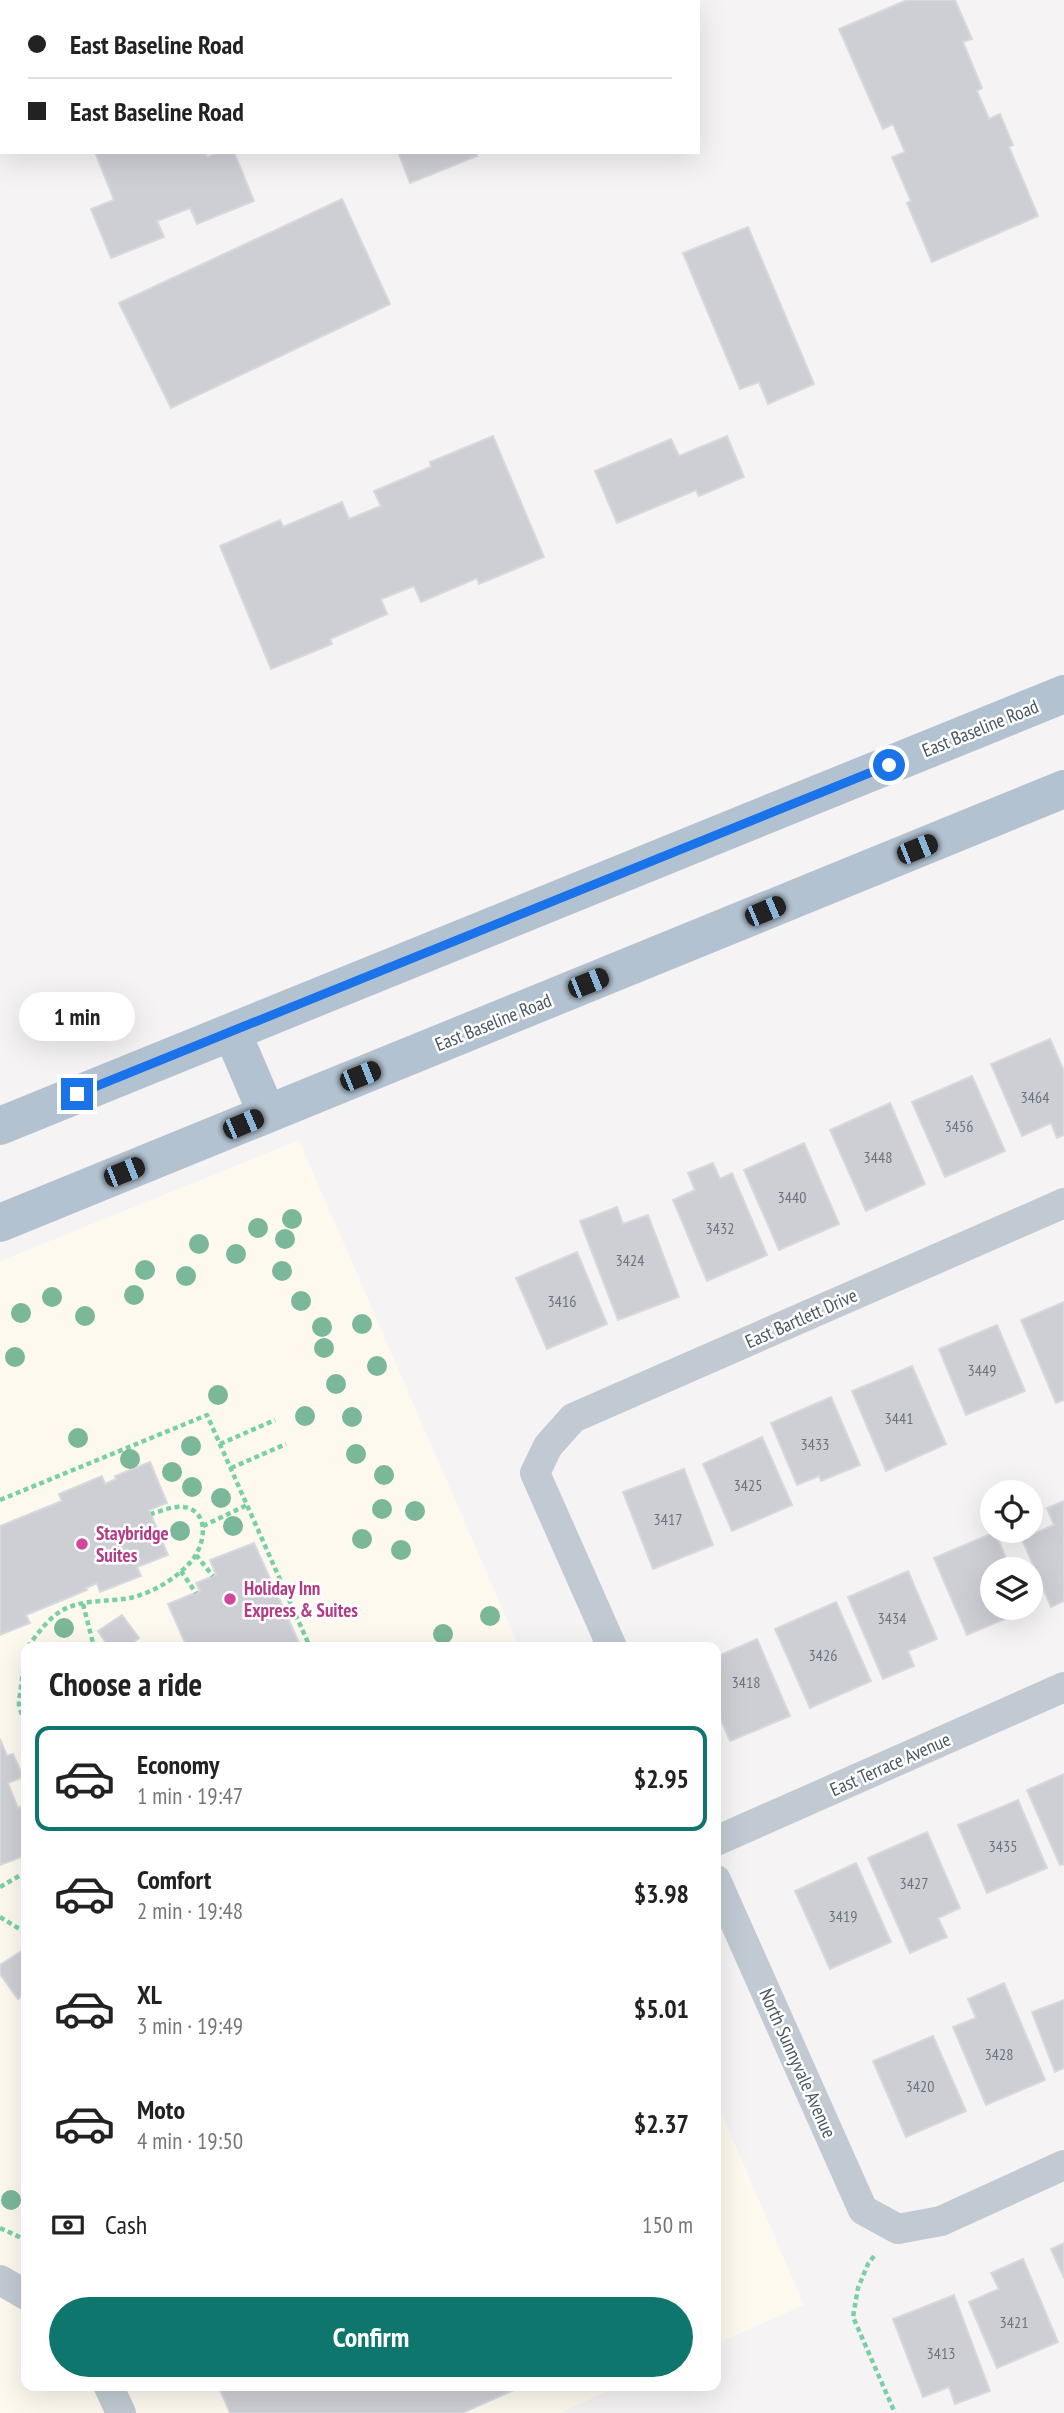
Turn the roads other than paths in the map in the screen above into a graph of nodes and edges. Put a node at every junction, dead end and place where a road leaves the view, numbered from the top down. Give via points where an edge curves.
1 (1064, 694) edge
2 (1064, 789) edge
3 (232, 1032) junction
4 (267, 1114) junction
5 (0, 1126) edge
6 (1064, 1203) edge
7 (0, 1223) edge
8 (610, 1642) edge
9 (1064, 1688) edge
10 (721, 1839) edge
11 (721, 1891) edge
12 (1064, 2165) edge
13 (0, 2280) edge
14 (21, 2292) edge
15 (111, 2391) edge
16 (121, 2413) edge

1 - 3 main road, East Baseline Road
2 - 4 main road, East Baseline Road
3 - 4 main road
3 - 5 main road, East Baseline Road
4 - 7 main road, East Baseline Road
6 - 8 street, East Bartlett Drive via 573,1418 548,1446 535,1473
9 - 10 street, East Terrace Avenue
11 - 12 street, North Sunnyvale Avenue via 863,2210 898,2229 941,2221
13 - 14 street
15 - 16 street

